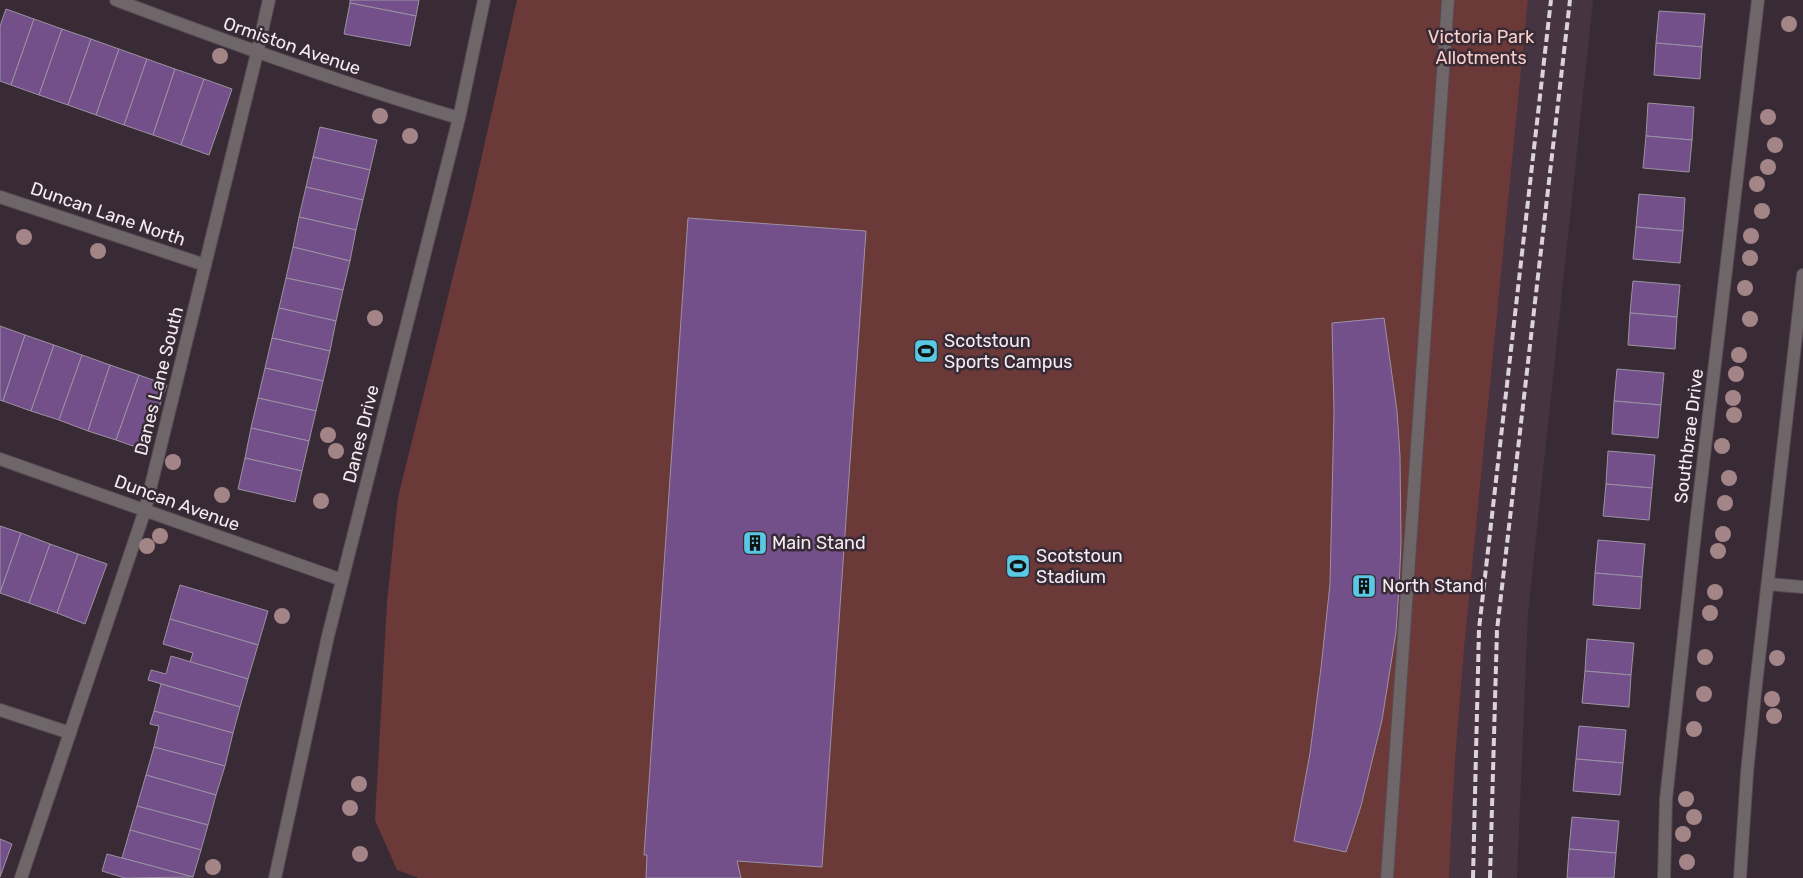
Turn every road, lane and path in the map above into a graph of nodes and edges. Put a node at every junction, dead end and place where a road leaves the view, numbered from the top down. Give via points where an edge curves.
1 (116, 0) edge
2 (269, 0) edge
3 (484, 0) edge
4 (1448, 0) edge
5 (1758, 0) edge
6 (257, 53) junction
7 (459, 118) junction
8 (0, 197) edge
9 (205, 265) junction
10 (1803, 275) edge
11 (0, 459) edge
12 (145, 510) junction
13 (342, 580) junction
14 (1768, 584) junction
15 (1803, 587) edge
16 (0, 710) edge
17 (70, 733) junction
18 (21, 878) edge
19 (275, 878) edge
20 (1387, 878) edge
21 (1664, 878) edge
22 (1740, 878) edge

1 - 6 street, Ormiston Avenue
2 - 6 street, Danes Lane South
3 - 7 street, Danes Drive
4 - 20 street
5 - 21 street, Southbrae Drive via 1667,790
6 - 7 street, Ormiston Avenue
6 - 9 street, Danes Lane South
7 - 13 street, Danes Drive
8 - 9 street, Duncan Lane North
9 - 12 street, Danes Lane South
10 - 14 street
11 - 12 street, Duncan Avenue
12 - 13 street, Duncan Avenue
12 - 17 street, Danes Lane South
13 - 19 street, Danes Drive
14 - 15 street
14 - 22 street via 1747,773
16 - 17 street
17 - 18 street, Danes Lane South

